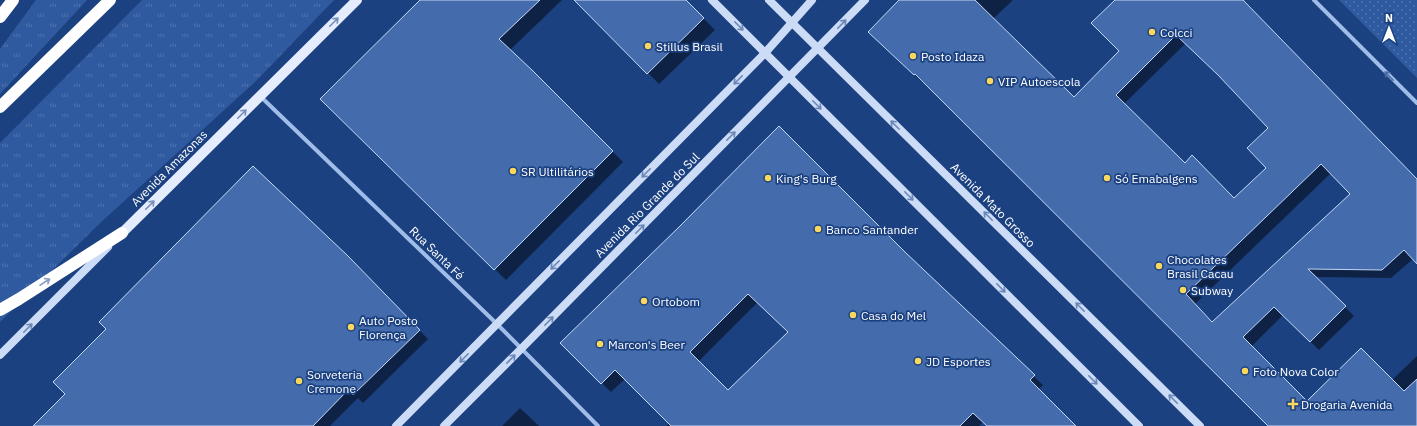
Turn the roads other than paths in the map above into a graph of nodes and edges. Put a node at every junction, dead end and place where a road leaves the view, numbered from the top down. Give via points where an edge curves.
1 (13, 0) edge
2 (110, 0) edge
3 (357, 0) edge
4 (712, 0) edge
5 (769, 0) edge
6 (812, 0) edge
7 (865, 0) edge
8 (1314, 0) edge
9 (0, 17) edge
10 (792, 23) junction
11 (818, 49) junction
12 (765, 53) junction
13 (790, 77) junction
14 (260, 96) junction
15 (1417, 103) edge
16 (0, 107) edge
17 (122, 232) junction
18 (0, 310) edge
19 (497, 324) junction
20 (521, 349) junction
21 (0, 355) edge
22 (396, 426) edge
23 (444, 426) edge
24 (598, 426) edge
25 (1139, 426) edge
26 (1200, 426) edge

1 - 9 highway
2 - 16 highway
14 -> 3 main road, Avenida Amazonas
4 -> 12 street
5 - 10 street, Avenida Mato Grosso
6 - 10 street, Avenida Rio Grande do Sul
11 -> 7 street, Avenida Rio Grande do Sul
15 -> 8 street
10 - 11 street, Avenida Mato Grosso
10 - 12 street, Avenida Rio Grande do Sul
11 - 13 street, Avenida Rio Grande do Sul
26 -> 11 street, Avenida Mato Grosso
12 - 13 street
12 -> 19 street, Avenida Rio Grande do Sul
20 -> 13 street, Avenida Rio Grande do Sul
13 -> 25 street
17 -> 14 main road, Avenida Amazonas
14 - 19 street, Rua Santa Fé
18 -> 17 highway
21 -> 17 street, Avenida Amazonas
19 - 20 street, Rua Santa Fé
19 -> 22 street, Avenida Rio Grande do Sul
23 -> 20 street, Avenida Rio Grande do Sul
20 - 24 street, Rua Santa Fé

